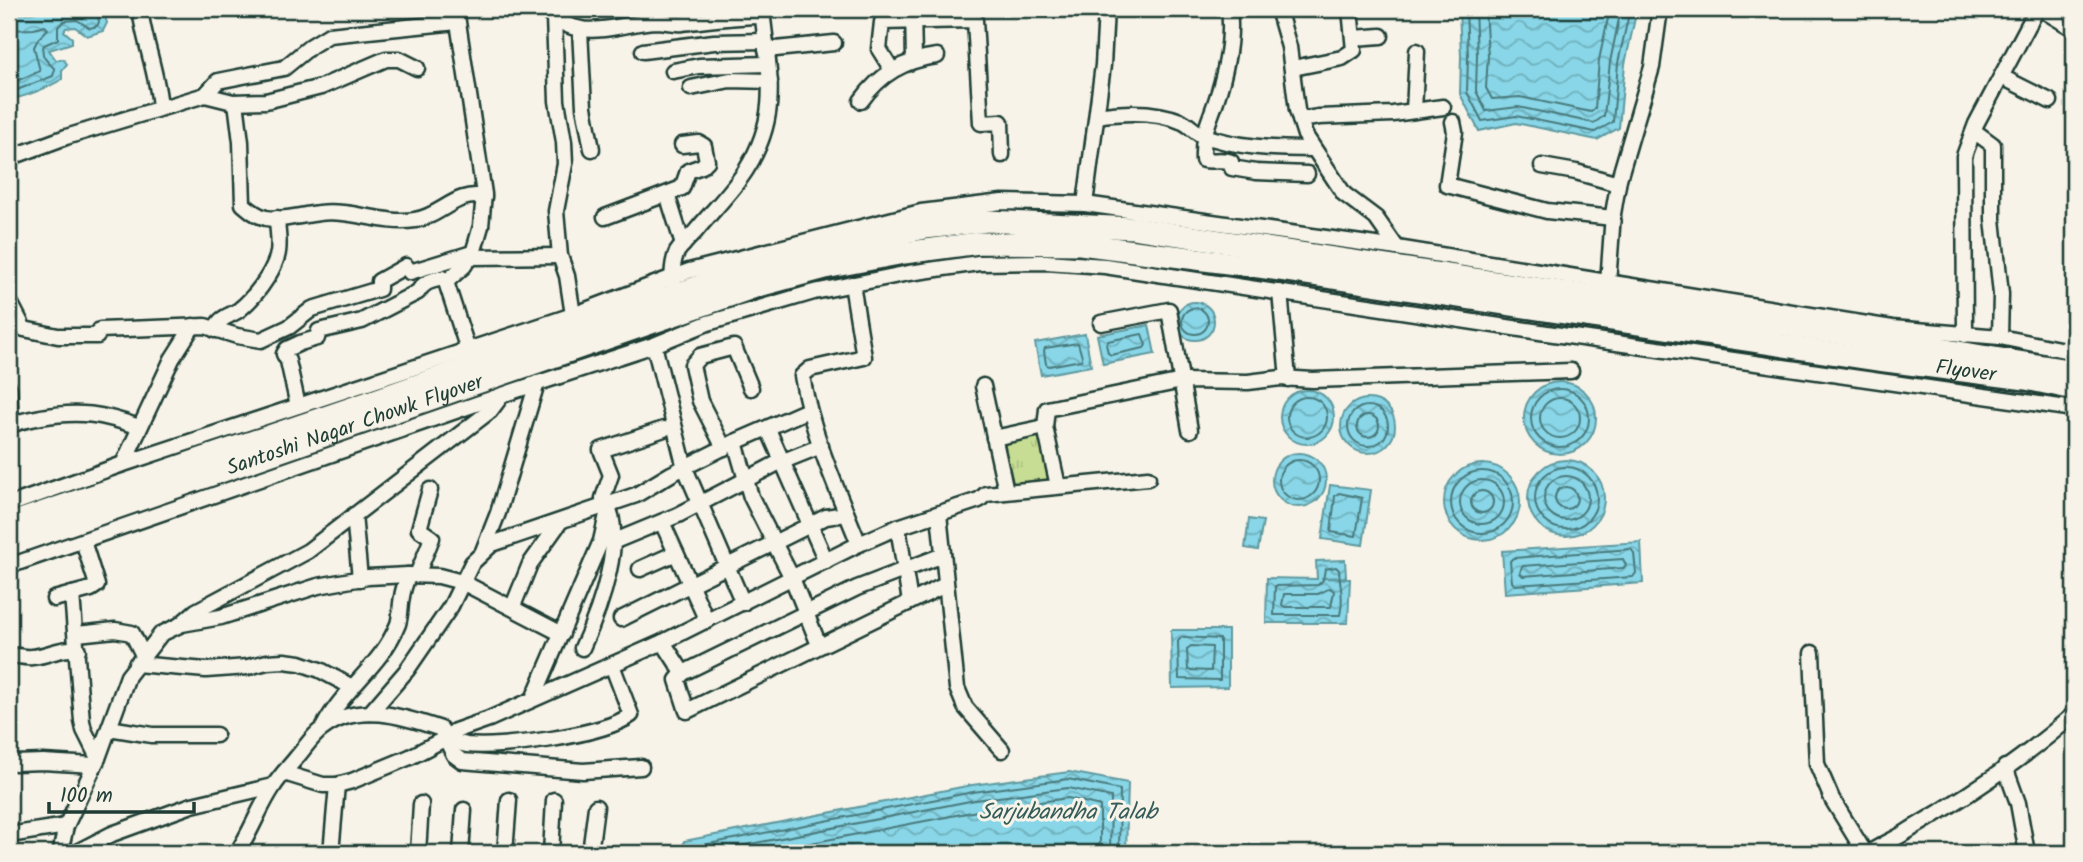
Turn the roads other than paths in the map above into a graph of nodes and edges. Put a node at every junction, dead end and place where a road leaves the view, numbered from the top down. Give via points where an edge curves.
1 (139, 9) edge
2 (1106, 9) edge
3 (1229, 9) edge
4 (1350, 9) edge
5 (2039, 9) edge
6 (1657, 10) edge
7 (1278, 11) edge
8 (457, 12) edge
9 (762, 12) edge
10 (549, 13) edge
11 (913, 15) edge
12 (2074, 29) edge
13 (580, 30) junction
14 (1381, 36) dead end
15 (1354, 38) junction
16 (834, 43) dead end
17 (643, 51) dead end
18 (1417, 51) dead end
19 (766, 52) junction
20 (937, 56) dead end
21 (914, 60) junction
22 (417, 68) dead end
23 (1293, 68) junction
24 (892, 70) junction
25 (673, 71) dead end
26 (2002, 77) junction
27 (770, 81) junction
28 (691, 88) dead end
29 (205, 95) junction
30 (861, 101) dead end
31 (2050, 101) dead end
32 (236, 102) junction
33 (1443, 107) dead end
34 (160, 108) junction
35 (1414, 111) junction
36 (1097, 116) junction
37 (1300, 120) junction
38 (1453, 122) dead end
39 (1974, 131) junction
40 (1203, 135) junction
41 (682, 145) dead end
42 (592, 149) dead end
43 (1313, 149) junction
44 (1002, 155) dead end
45 (9, 158) edge
46 (1542, 166) dead end
47 (1307, 174) dead end
48 (1618, 184) junction
49 (667, 194) junction
50 (484, 197) junction
51 (1085, 204) junction
52 (605, 217) dead end
53 (277, 218) junction
54 (1613, 218) junction
55 (683, 245) junction
56 (1397, 248) junction
57 (471, 255) junction
58 (560, 256) junction
59 (446, 282) junction
60 (1608, 283) junction
61 (852, 284) junction
62 (675, 286) junction
63 (1280, 292) junction
64 (9, 300) edge
65 (704, 314) junction
66 (573, 315) junction
67 (1101, 323) dead end
68 (193, 326) junction
69 (215, 330) junction
70 (1891, 334) junction
71 (2000, 337) junction
72 (654, 345) junction
73 (468, 350) junction
74 (2074, 352) edge
75 (1965, 353) junction
76 (1855, 367) junction
77 (1572, 371) dead end
78 (2074, 371) edge
79 (1289, 379) junction
80 (1182, 380) junction
81 (537, 383) junction
82 (983, 386) dead end
83 (9, 388) edge
84 (751, 388) dead end
85 (2074, 390) edge
86 (502, 395) junction
87 (298, 406) junction
88 (381, 407) junction
89 (2074, 409) edge
90 (808, 410) junction
91 (10, 425) edge
92 (139, 427) junction
93 (1045, 427) junction
94 (664, 429) dead end
95 (768, 429) junction
96 (1190, 430) dead end
97 (994, 438) junction
98 (729, 445) junction
99 (821, 446) junction
100 (784, 461) junction
101 (123, 464) junction
102 (685, 468) junction
103 (1148, 478) dead end
104 (747, 479) junction
105 (1058, 486) junction
106 (430, 490) dead end
107 (1006, 491) junction
108 (699, 504) junction
109 (9, 505) edge
110 (609, 506) junction
111 (846, 514) junction
112 (939, 514) junction
113 (354, 515) junction
114 (560, 522) junction
115 (662, 522) junction
116 (9, 524) edge
117 (810, 525) junction
118 (898, 527) junction
119 (83, 541) junction
120 (615, 541) junction
121 (774, 543) junction
122 (859, 544) junction
123 (9, 545) edge
124 (676, 553) junction
125 (482, 555) junction
126 (943, 555) junction
127 (825, 561) junction
128 (9, 566) edge
129 (726, 567) junction
130 (640, 569) dead end
131 (905, 569) junction
132 (412, 575) junction
133 (792, 578) junction
134 (360, 579) junction
135 (462, 582) junction
136 (691, 584) junction
137 (945, 585) junction
138 (72, 594) junction
139 (54, 599) dead end
140 (910, 602) junction
141 (743, 603) junction
142 (513, 606) junction
143 (807, 613) junction
144 (621, 619) dead end
145 (707, 621) junction
146 (179, 626) junction
147 (77, 634) junction
148 (562, 634) junction
149 (663, 642) junction
150 (819, 645) junction
151 (582, 648) dead end
152 (78, 650) junction
153 (1812, 653) dead end
154 (9, 655) edge
155 (139, 660) junction
156 (612, 665) junction
157 (683, 673) junction
158 (352, 687) junction
159 (533, 699) junction
160 (370, 713) junction
161 (2074, 714) edge
162 (109, 728) junction
163 (322, 728) junction
164 (216, 736) dead end
165 (446, 738) junction
166 (1002, 750) dead end
167 (96, 761) junction
168 (15, 764) dead end
169 (641, 767) dead end
170 (2005, 768) junction
171 (284, 773) junction
172 (337, 785) junction
173 (273, 786) junction
174 (509, 800) dead end
175 (554, 800) dead end
176 (421, 804) dead end
177 (596, 807) dead end
178 (464, 810) dead end
179 (66, 826) junction
180 (9, 835) edge
181 (60, 853) edge
182 (75, 853) edge
183 (237, 853) edge
184 (331, 853) edge
185 (418, 853) edge
186 (461, 853) edge
187 (505, 853) edge
188 (551, 853) edge
189 (590, 853) edge
190 (1867, 853) edge
191 (2027, 853) edge

1 - 34 street
2 - 36 street
3 - 40 street via 1227,65
4 - 15 street
5 - 12 street
5 - 26 street
6 - 48 street via 1652,67
7 - 23 street
8 - 29 street via 329,35 284,68 218,82
8 - 50 street
9 - 13 street
9 - 19 street
10 - 13 street
10 - 58 street via 565,164 556,211
11 - 21 street
11 - 24 street via 881,22 879,49
11 - 44 street via 975,20 981,123 1001,122
13 - 42 street via 584,107
14 - 15 street
15 - 23 street via 1354,50 1342,58
16 - 19 street
17 - 19 street via 715,42
18 - 35 street
19 - 25 street
19 - 27 street
20 - 21 street
21 - 24 street
22 - 32 street via 399,59 386,59 321,87 266,101
23 - 37 street
24 - 30 street via 880,77
26 - 31 street
26 - 39 street
27 - 28 street via 730,80
27 - 55 street via 763,139 730,192
29 - 32 street
29 - 34 street
32 - 53 street via 243,204 264,218
33 - 35 street
34 - 45 street
35 - 37 street
36 - 40 street via 1159,116 1185,123
36 - 51 street
37 - 43 street
38 - 54 street via 1447,185 1547,211
39 - 71 street via 1993,145
39 - 75 street via 1963,172
40 - 43 street via 1260,147
40 - 47 street via 1203,160 1226,160 1232,168 1256,172
41 - 49 street via 704,146 708,161 688,171 682,188
43 - 56 street via 1344,194 1376,218
46 - 48 street
48 - 54 street
49 - 52 street
49 - 55 street
50 - 53 street via 462,197 415,220 330,213
50 - 57 street
51 - 56 street
51 - 62 street via 1002,202 921,212 702,268
53 - 69 street via 278,247 272,267 247,303 225,316
54 - 60 street
55 - 62 street via 676,254
56 - 60 street
57 - 58 street
57 - 59 street
57 - 69 street via 410,272 406,266 379,281 379,289 312,309 261,340
58 - 66 street
59 - 73 street
59 - 87 street via 442,278 428,282 374,316 319,331 317,338 287,349 284,354
60 - 70 street
61 - 63 street via 979,263 1046,262 1105,266
61 - 65 street
61 - 90 street via 864,356 810,369 802,376
62 - 66 street
62 - 70 highway, Santoshi Nagar Chowk Flyover via 819,250 986,220 1133,228
62 - 88 highway, Santoshi Nagar Chowk Flyover
63 - 76 street via 1539,332
63 - 79 street
64 - 68 street via 24,329 58,336
65 - 72 street
65 - 76 highway, Santoshi Nagar Chowk Flyover via 825,268 904,253 979,243 1080,244 1270,268
65 - 88 highway, Santoshi Nagar Chowk Flyover
66 - 73 street
67 - 80 street via 1170,310
68 - 69 street
68 - 92 street
70 - 75 highway, Flyover
71 - 74 street
71 - 75 street
72 - 81 street
72 - 102 street
73 - 87 street
75 - 76 highway, Flyover
75 - 78 highway, Flyover
75 - 85 highway, Flyover via 2026,380
76 - 89 street
77 - 79 street
79 - 80 street
80 - 93 street via 1047,409
80 - 96 street
81 - 86 street
81 - 125 street
82 - 97 street
83 - 91 street
84 - 98 street via 734,347 700,356 692,365 700,401
86 - 113 street via 490,411
86 - 119 street
87 - 101 street
88 - 116 highway, Santoshi Nagar Chowk Flyover
88 - 123 highway, Santoshi Nagar Chowk Flyover
90 - 95 street
90 - 99 street
91 - 92 street via 75,412 109,416
92 - 101 street
93 - 97 street
93 - 105 street
94 - 110 street via 601,450 611,475 603,498
95 - 98 street
95 - 100 street
97 - 107 street
98 - 102 street
98 - 104 street
99 - 100 street
99 - 111 street
100 - 104 street
100 - 117 street
101 - 109 street
102 - 108 street
102 - 110 street
103 - 105 street
104 - 108 street
104 - 121 street
105 - 107 street
106 - 132 street via 419,529 432,538
107 - 112 street via 986,494
108 - 115 street
108 - 129 street
110 - 114 street
110 - 120 street
110 - 148 street via 601,541
111 - 117 street
111 - 122 street
112 - 118 street
112 - 126 street
113 - 134 street
113 - 146 street via 308,551 196,611
114 - 125 street via 492,544
114 - 142 street via 530,564
115 - 120 street
115 - 124 street
117 - 121 street
117 - 127 street
118 - 122 street
118 - 131 street
119 - 128 street
119 - 138 street via 97,585
120 - 151 street via 599,605
121 - 129 street
121 - 133 street
122 - 127 street
124 - 130 street
124 - 136 street
125 - 135 street
126 - 131 street
126 - 137 street
127 - 133 street
129 - 136 street
129 - 141 street
131 - 140 street
131 - 143 street
132 - 134 street
132 - 135 street
132 - 158 street via 402,596 399,621 380,655
133 - 141 street
133 - 143 street
134 - 146 street via 318,586
135 - 142 street
135 - 160 street via 422,649
136 - 144 street
136 - 145 street
137 - 140 street
137 - 166 street via 957,688 965,707
138 - 139 street
138 - 147 street
140 - 150 street
141 - 145 street
142 - 148 street
143 - 150 street
143 - 157 street
145 - 149 street
146 - 155 street via 160,634
147 - 152 street
147 - 155 street via 132,633
148 - 159 street
149 - 156 street
149 - 157 street
150 - 157 street via 687,711 677,680
152 - 154 street via 33,657
152 - 167 street via 82,721
153 - 190 street via 1817,764 1832,799
155 - 158 street via 206,670 284,661 320,670
155 - 162 street via 128,676
156 - 159 street
156 - 165 street via 631,715 621,722 498,746 465,745
158 - 163 street
159 - 165 street
160 - 163 street via 352,713
160 - 165 street via 416,720 440,729
161 - 170 street
162 - 164 street via 152,735
162 - 167 street
163 - 171 street
165 - 169 street via 453,755 462,761 583,771
165 - 172 street via 397,763
167 - 168 street
167 - 179 street
170 - 190 street
170 - 191 street via 2018,803
171 - 172 street
171 - 173 street
172 - 184 street
173 - 182 street via 192,805 112,834
173 - 183 street
174 - 187 street
175 - 188 street
176 - 185 street
177 - 189 street
178 - 186 street
179 - 180 street
179 - 181 street

